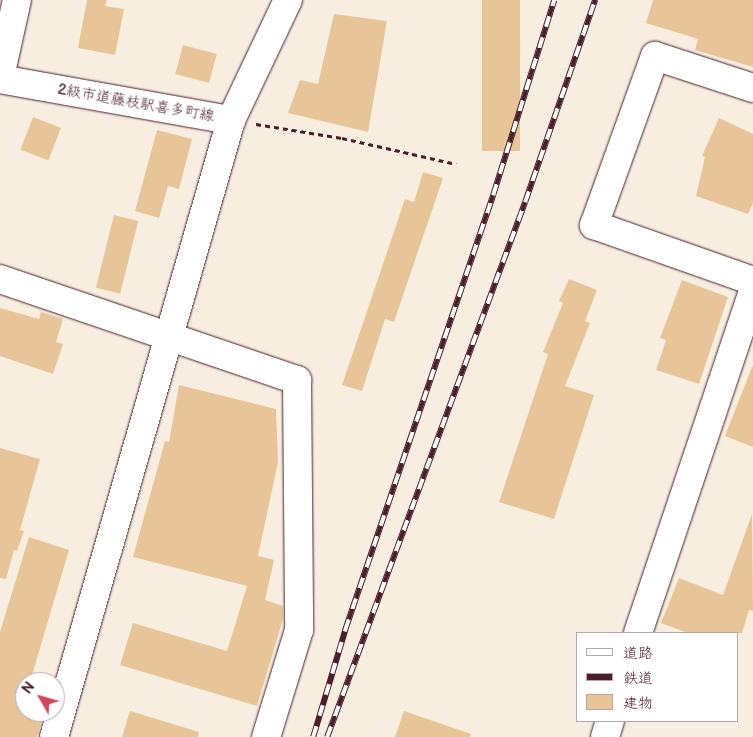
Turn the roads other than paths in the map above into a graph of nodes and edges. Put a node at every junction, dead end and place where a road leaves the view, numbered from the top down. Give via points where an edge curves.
1 (17, 0) edge
2 (288, 0) edge
3 (0, 78) edge
4 (753, 88) edge
5 (231, 120) junction
6 (0, 279) edge
7 (753, 281) edge
8 (753, 292) edge
9 (170, 337) junction
10 (638, 632) edge
11 (610, 722) edge
12 (54, 737) edge
13 (266, 737) edge
14 (605, 737) edge

1 - 3 street
2 - 5 street, 2級市道藤枝駅喜多町線
3 - 5 street, 2級市道藤枝駅喜多町線
4 - 7 street via 654,56 594,225
5 - 9 street
6 - 9 street
8 - 10 street
9 - 12 street
9 - 13 street via 297,380 299,630
11 - 14 street

